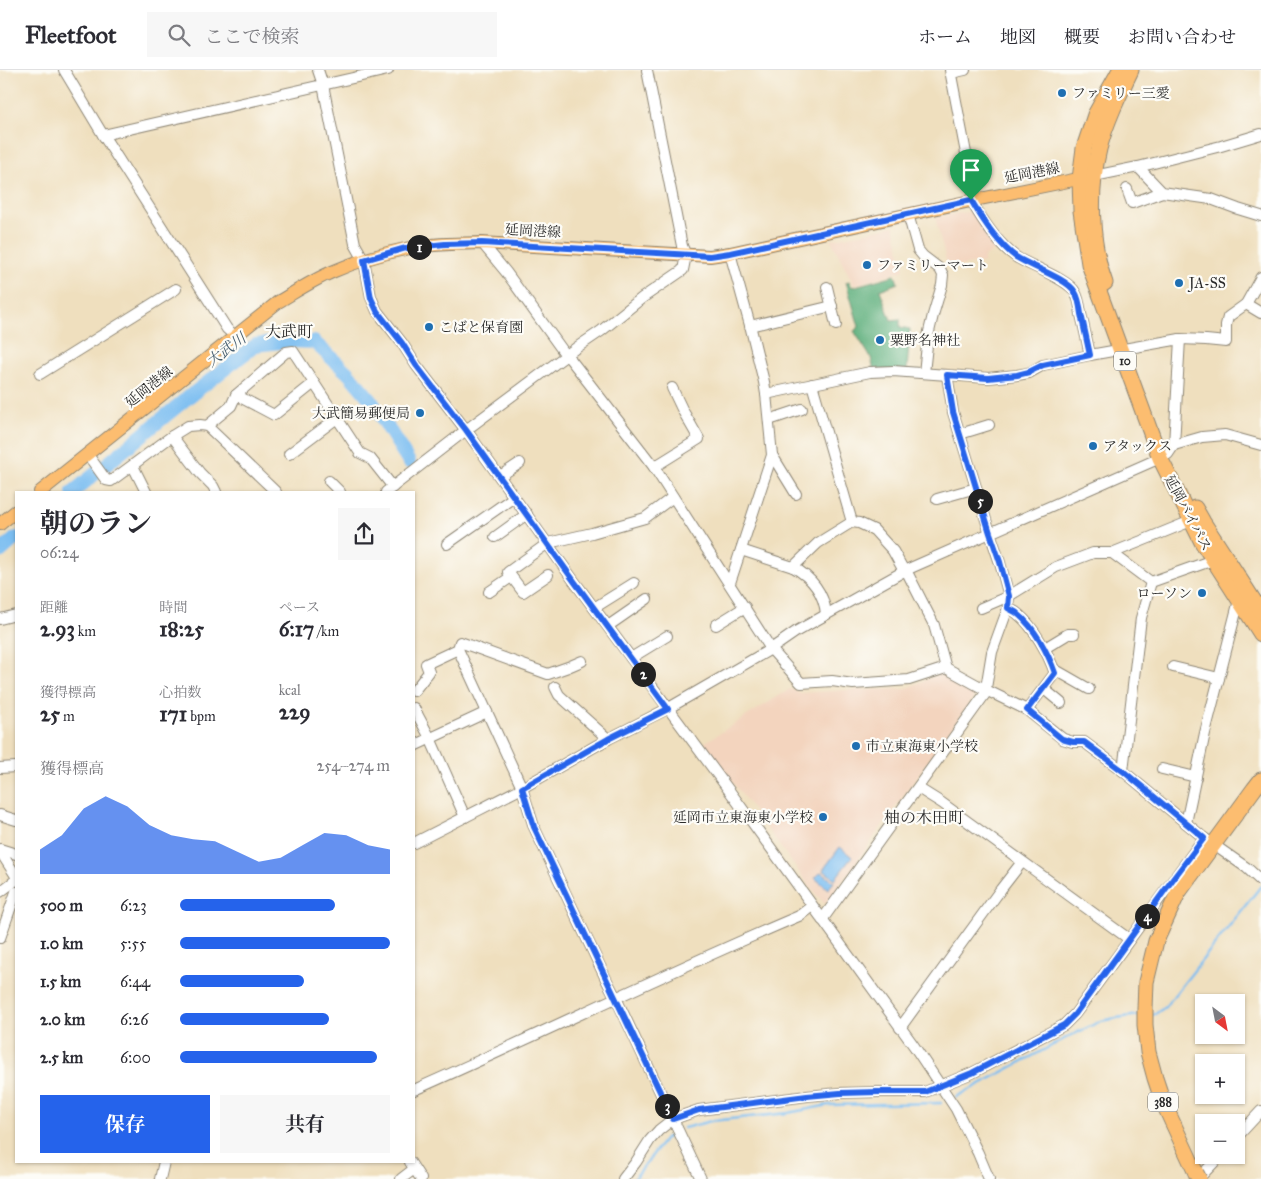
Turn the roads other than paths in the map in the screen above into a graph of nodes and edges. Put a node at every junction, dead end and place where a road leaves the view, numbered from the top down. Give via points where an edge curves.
1 (64, 70) edge
2 (318, 70) edge
3 (388, 70) edge
4 (647, 70) edge
5 (965, 70) edge
6 (1120, 70) edge
7 (1131, 70) edge
8 (950, 71) edge
9 (323, 85) junction
10 (1261, 134) edge
11 (103, 135) junction
12 (1138, 167) junction
13 (1087, 178) junction
14 (1127, 189) dead end
15 (1162, 192) junction
16 (973, 200) junction
17 (908, 214) junction
18 (1261, 216) edge
19 (482, 243) junction
20 (730, 253) junction
21 (686, 255) junction
22 (364, 260) junction
23 (1261, 277) edge
24 (827, 287) dead end
25 (176, 288) dead end
26 (1246, 304) junction
27 (832, 306) junction
28 (1261, 313) edge
29 (750, 326) junction
30 (836, 326) dead end
31 (235, 336) junction
32 (1180, 339) junction
33 (1125, 349) junction
34 (567, 355) junction
35 (1090, 355) junction
36 (924, 373) junction
37 (40, 374) dead end
38 (947, 375) junction
39 (314, 383) junction
40 (812, 384) junction
41 (672, 388) dead end
42 (766, 394) junction
43 (236, 395) junction
44 (802, 410) dead end
45 (337, 418) junction
46 (769, 420) junction
47 (989, 425) dead end
48 (207, 426) junction
49 (466, 430) junction
50 (960, 434) junction
51 (172, 436) junction
52 (1261, 444) edge
53 (1167, 452) junction
54 (289, 454) dead end
55 (772, 454) junction
56 (88, 455) junction
57 (520, 463) dead end
58 (133, 466) junction
59 (654, 467) junction
60 (500, 476) junction
61 (329, 481) dead end
62 (976, 488) junction
63 (389, 490) edge
64 (41, 491) edge
65 (146, 491) edge
66 (216, 491) edge
67 (275, 491) edge
68 (339, 491) edge
69 (796, 494) dead end
70 (514, 497) junction
71 (673, 497) junction
72 (937, 499) dead end
73 (15, 512) edge
74 (527, 514) junction
75 (1191, 521) junction
76 (852, 522) junction
77 (0, 524) edge
78 (990, 533) junction
79 (495, 537) dead end
80 (548, 543) junction
81 (447, 544) dead end
82 (741, 550) junction
83 (1112, 554) junction
84 (1213, 560) junction
85 (793, 567) junction
86 (905, 571) junction
87 (548, 575) dead end
88 (511, 577) junction
89 (1151, 582) junction
90 (634, 583) dead end
91 (730, 583) junction
92 (489, 592) dead end
93 (1009, 596) junction
94 (647, 599) dead end
95 (1239, 600) junction
96 (745, 607) junction
97 (594, 608) junction
98 (981, 608) dead end
99 (1008, 608) junction
100 (1261, 612) edge
101 (826, 614) junction
102 (15, 615) edge
103 (0, 619) edge
104 (716, 625) dead end
105 (608, 626) junction
106 (1074, 634) dead end
107 (1261, 634) edge
108 (667, 636) dead end
109 (458, 648) junction
110 (1045, 648) junction
111 (771, 649) junction
112 (631, 658) junction
113 (582, 661) dead end
114 (1173, 666) dead end
115 (946, 668) junction
116 (1054, 670) junction
117 (1219, 678) junction
118 (555, 687) dead end
119 (1044, 689) junction
120 (1089, 689) dead end
121 (986, 690) junction
122 (415, 691) edge
123 (1061, 704) dead end
124 (668, 709) junction
125 (415, 710) edge
126 (1027, 710) junction
127 (487, 712) junction
128 (430, 738) junction
129 (608, 739) junction
130 (415, 746) edge
131 (15, 767) edge
132 (0, 768) edge
133 (1162, 769) dead end
134 (1123, 771) junction
135 (1196, 777) junction
136 (1261, 780) edge
137 (522, 788) junction
138 (918, 788) junction
139 (0, 815) edge
140 (465, 817) junction
141 (15, 820) edge
142 (1186, 823) junction
143 (1209, 841) junction
144 (415, 842) edge
145 (0, 850) edge
146 (15, 854) edge
147 (1022, 862) junction
148 (15, 874) edge
149 (15, 881) edge
150 (1260, 881) edge
151 (0, 892) edge
152 (15, 895) edge
153 (812, 906) junction
154 (822, 920) junction
155 (0, 938) edge
156 (1129, 939) junction
157 (616, 998) junction
158 (900, 1028) junction
159 (941, 1085) junction
160 (415, 1090) edge
161 (1261, 1111) edge
162 (673, 1119) junction
163 (1245, 1128) edge
164 (164, 1163) edge
165 (1212, 1164) edge
166 (412, 1166) edge
167 (1198, 1177) edge
168 (160, 1179) edge
169 (401, 1179) edge
170 (421, 1179) edge
171 (623, 1179) edge
172 (701, 1179) edge
173 (989, 1179) edge

1 - 11 street
2 - 9 street
3 - 9 street
4 - 21 street
5 - 8 street
6 - 13 highway, 延岡バイパス / 10 via 1095,115 1084,148
7 - 13 highway, 延岡バイパス / 10
8 - 16 street
9 - 11 street
9 - 22 street via 356,244
10 - 12 street
11 - 31 street via 227,329
12 - 13 street
12 - 15 street
13 - 16 main road, 延岡港線
13 - 33 highway, 延岡バイパス / 10 via 1096,248
14 - 15 street via 1132,203
15 - 18 street via 1211,199
16 - 17 main road, 延岡港線
16 - 35 street via 978,213 1004,246 1074,290
17 - 20 main road, 延岡港線
17 - 36 street via 918,250 943,275 932,315
19 - 21 main road, 延岡港線
19 - 22 main road, 延岡港線 via 406,248
19 - 34 street
20 - 21 main road, 延岡港線
20 - 29 street
21 - 34 street via 683,270
22 - 31 main road, 延岡港線 via 299,289
22 - 49 street via 371,298 377,311
23 - 26 street
24 - 27 street
25 - 37 street
26 - 28 street
26 - 32 street via 1228,317 1226,342
27 - 29 street
27 - 30 street
29 - 42 street
31 - 56 main road, 延岡港線
32 - 33 street
32 - 53 street
33 - 35 street
33 - 53 highway, 延岡バイパス / 10
34 - 49 street
34 - 59 street
35 - 38 street via 1043,365 1017,375 988,378
36 - 38 street
36 - 40 street via 870,372
38 - 50 street
39 - 43 street via 274,415
39 - 43 street via 293,352 286,352
39 - 45 street
40 - 42 street
40 - 76 street
41 - 59 street via 699,438
42 - 46 street
43 - 48 street via 231,406
44 - 46 street
45 - 54 street
45 - 63 street via 360,453 370,458
46 - 55 street
47 - 50 street
48 - 51 street via 188,426
48 - 67 street
49 - 60 street
49 - 63 street
50 - 62 street
51 - 58 street
51 - 66 street
52 - 53 street via 1224,435 1202,437
53 - 75 highway, 延岡バイパス / 10
53 - 78 street
53 - 100 highway, 延岡バイパス / 10 via 1203,522
55 - 69 street
55 - 82 street
56 - 58 street via 106,480 111,481
56 - 64 main road, 延岡港線
57 - 60 street
58 - 65 street
59 - 71 street
60 - 70 street
61 - 68 street
62 - 72 street
62 - 78 street
70 - 74 street
70 - 81 street
71 - 80 street via 645,518
71 - 91 street
73 - 77 main road
74 - 79 street
74 - 80 street
75 - 83 street
75 - 84 highway, 延岡バイパス / 10
76 - 85 street via 818,543
76 - 86 street via 874,530
78 - 86 street
78 - 93 street
80 - 88 street via 508,572
80 - 97 street
82 - 85 street
82 - 91 street
83 - 89 street
83 - 93 street via 1093,553 1056,567
84 - 89 street
84 - 95 highway, 延岡バイパス / 10
85 - 101 street via 813,582 822,597
86 - 101 street
86 - 115 street via 934,624
87 - 88 street via 523,592
88 - 92 street
89 - 134 street via 1141,618
90 - 97 street
91 - 96 street
93 - 98 street
93 - 99 street
94 - 105 street
95 - 107 highway, 延岡バイパス / 10
95 - 117 street
96 - 104 street
96 - 111 street
97 - 105 street
99 - 110 street via 1029,625
99 - 121 street via 992,652
101 - 111 street
102 - 103 street
105 - 112 street
106 - 110 street via 1068,634
108 - 112 street
109 - 113 street via 460,642 548,674
109 - 122 street via 426,664 429,672
109 - 127 street
110 - 116 street
111 - 115 street via 801,683 909,680
111 - 124 street
112 - 124 street
114 - 117 street
115 - 121 street
116 - 119 street
116 - 120 street
117 - 135 street
118 - 129 street via 559,695
119 - 123 street
119 - 126 street
121 - 126 street
121 - 138 street
124 - 129 street
124 - 153 street
125 - 128 street
126 - 134 street via 1062,739 1084,742
127 - 128 street
127 - 137 street
128 - 130 street
128 - 140 street
129 - 137 street
131 - 132 street
133 - 135 street
134 - 142 street
135 - 142 street
136 - 143 highway, 388
137 - 140 street
137 - 157 street via 534,827
138 - 147 street
138 - 154 street
139 - 141 street
140 - 144 street
142 - 143 street
143 - 150 street
143 - 156 street
143 - 167 highway, 388 via 1178,893 1156,942 1146,982 1145,1009 1148,1052 1163,1102
145 - 146 street
145 - 148 street
147 - 156 street
147 - 158 street
149 - 151 street
152 - 155 street
153 - 154 street
153 - 157 street via 799,916
154 - 158 street
156 - 159 street via 1064,1025 972,1073
157 - 160 street
157 - 162 street
158 - 159 street
159 - 162 street via 925,1092 807,1096 699,1110
159 - 173 street
161 - 163 street
162 - 171 street via 650,1140
162 - 172 street
164 - 168 street
165 - 167 street
166 - 169 street
166 - 170 street

